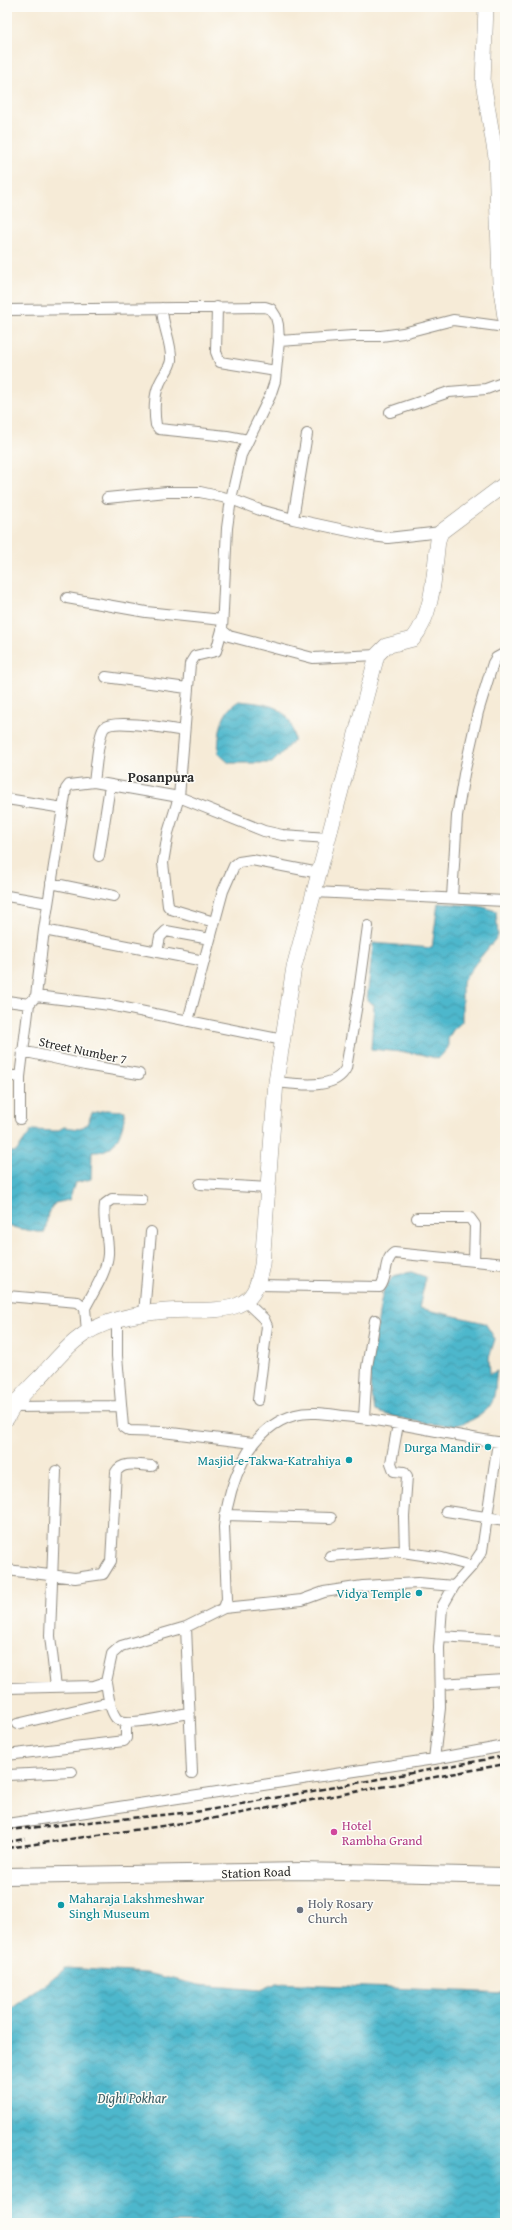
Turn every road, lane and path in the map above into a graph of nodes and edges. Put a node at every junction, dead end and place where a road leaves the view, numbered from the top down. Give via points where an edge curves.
1 (486, 7) edge
2 (502, 236) edge
3 (503, 283) edge
4 (217, 307) junction
5 (162, 308) junction
6 (7, 310) edge
7 (505, 317) edge
8 (505, 327) edge
9 (279, 341) junction
10 (276, 371) junction
11 (505, 382) edge
12 (390, 412) dead end
13 (307, 434) dead end
14 (248, 440) junction
15 (505, 484) edge
16 (107, 498) dead end
17 (231, 499) junction
18 (293, 519) junction
19 (441, 532) junction
20 (67, 598) dead end
21 (222, 625) junction
22 (505, 653) edge
23 (377, 655) junction
24 (106, 677) dead end
25 (187, 688) junction
26 (184, 731) junction
27 (94, 782) junction
28 (110, 786) junction
29 (179, 797) junction
30 (7, 799) edge
31 (63, 808) junction
32 (329, 838) junction
33 (99, 856) dead end
34 (319, 873) junction
35 (51, 883) junction
36 (314, 892) junction
37 (7, 896) edge
38 (114, 896) dead end
39 (452, 898) junction
40 (505, 901) edge
41 (48, 903) junction
42 (214, 922) junction
43 (368, 926) dead end
44 (44, 930) junction
45 (210, 939) junction
46 (157, 952) junction
47 (204, 961) junction
48 (36, 996) junction
49 (7, 1001) edge
50 (29, 1004) junction
51 (188, 1021) junction
52 (283, 1040) junction
53 (22, 1051) junction
54 (139, 1074) dead end
55 (7, 1075) edge
56 (20, 1077) junction
57 (276, 1082) junction
58 (20, 1119) dead end
59 (200, 1184) dead end
60 (268, 1188) junction
61 (142, 1200) dead end
62 (417, 1218) dead end
63 (151, 1232) dead end
64 (474, 1261) junction
65 (505, 1264) edge
66 (258, 1285) junction
67 (7, 1296) edge
68 (245, 1301) junction
69 (85, 1308) junction
70 (144, 1314) junction
71 (117, 1318) junction
72 (374, 1320) dead end
73 (87, 1332) junction
74 (258, 1400) dead end
75 (121, 1406) junction
76 (10, 1413) edge
77 (364, 1418) junction
78 (398, 1424) junction
79 (501, 1442) edge
80 (253, 1443) junction
81 (152, 1466) dead end
82 (56, 1471) dead end
83 (446, 1511) dead end
84 (225, 1515) junction
85 (486, 1517) junction
86 (331, 1518) dead end
87 (505, 1520) edge
88 (405, 1552) junction
89 (330, 1556) dead end
90 (472, 1566) junction
91 (7, 1570) edge
92 (51, 1575) junction
93 (454, 1586) junction
94 (224, 1608) junction
95 (186, 1627) junction
96 (440, 1636) junction
97 (505, 1640) edge
98 (505, 1680) edge
99 (106, 1682) junction
100 (440, 1684) junction
101 (56, 1687) junction
102 (7, 1688) edge
103 (110, 1702) junction
104 (188, 1713) junction
105 (126, 1723) junction
106 (17, 1724) dead end
107 (505, 1746) edge
108 (7, 1755) edge
109 (434, 1759) junction
110 (72, 1772) dead end
111 (192, 1773) dead end
112 (7, 1775) edge
113 (7, 1824) edge
114 (7, 1876) edge
115 (505, 1876) edge

1 - 2 main road via 482,82 496,157
2 - 3 main road
3 - 7 main road
4 - 5 street
4 - 9 street via 271,309 276,317
4 - 10 street via 216,352 220,362
5 - 6 street
5 - 14 street via 162,320 171,358 156,391 156,425 159,429 216,434
8 - 9 street via 453,320 381,336
9 - 10 street
10 - 14 street via 270,396
11 - 12 street via 486,389 449,392
13 - 18 street
14 - 17 street via 241,455
15 - 19 main road
16 - 17 street via 167,492 200,492
17 - 18 street
17 - 21 street
18 - 19 street via 383,538
19 - 23 main road via 430,598 423,623 413,639 386,646
20 - 21 street
21 - 23 street via 229,636 313,658
21 - 25 street via 216,651 192,659
22 - 39 street via 493,663 468,755 457,816
23 - 32 main road
24 - 25 street
25 - 26 street
26 - 27 street via 121,724 107,725 103,729
26 - 29 street
27 - 28 street
27 - 31 street via 69,785
28 - 29 street
28 - 33 street
29 - 32 street via 264,831 282,835
29 - 42 street via 164,856 166,902 171,909
30 - 31 street
31 - 35 street
32 - 34 main road
34 - 36 main road
34 - 42 street via 252,860 239,862 229,874
35 - 38 street
35 - 41 street
36 - 39 street
36 - 52 main road via 294,967
37 - 41 street
39 - 40 street
41 - 44 street
42 - 45 street
43 - 57 street via 359,992 343,1074 320,1083
44 - 46 street
44 - 48 street
45 - 46 street via 166,931 160,937
45 - 47 street
46 - 47 street
47 - 51 street
48 - 50 street
48 - 51 street via 110,1005
49 - 50 street
50 - 53 street
51 - 52 street
52 - 57 main road
53 - 54 street, Street Number 7 via 85,1066
53 - 56 street
55 - 56 street
56 - 58 street
57 - 60 main road
59 - 60 street
60 - 66 main road
61 - 69 street via 112,1199 105,1204 104,1229 108,1254 99,1281
62 - 64 street via 470,1218 475,1225
63 - 70 street
64 - 65 street
64 - 66 street via 394,1253 388,1260 384,1283 380,1287
66 - 68 main road via 252,1296
67 - 69 street via 78,1302
68 - 70 main road via 228,1307
68 - 74 street via 264,1319 267,1326
69 - 73 street
70 - 71 main road
71 - 73 main road
71 - 75 street
72 - 77 street via 367,1367
73 - 76 main road via 74,1341
75 - 76 street
75 - 80 street via 123,1427 129,1430
77 - 78 street
77 - 80 street via 310,1413 294,1415 272,1426
78 - 79 street
78 - 88 street via 391,1463 394,1471 404,1472 407,1476
79 - 85 street
80 - 84 street via 238,1472
81 - 92 street via 124,1465 116,1472 110,1562 103,1574 75,1578
82 - 92 street
83 - 85 street
84 - 86 street
84 - 94 street via 227,1599
85 - 87 street
85 - 90 street via 482,1551
88 - 89 street
88 - 90 street
90 - 93 street
91 - 92 street
92 - 101 street via 50,1636
93 - 94 street via 418,1582 363,1586 324,1592 302,1600
93 - 96 street via 442,1608
94 - 95 street
95 - 99 street via 136,1641 116,1650 112,1654
95 - 104 street
96 - 97 street
96 - 100 street
98 - 100 street
99 - 101 street via 94,1686
99 - 103 street
100 - 109 street
101 - 102 street
103 - 105 street via 117,1720
103 - 106 street
104 - 105 street
104 - 111 street
105 - 108 street via 124,1741
107 - 109 street
109 - 113 street
110 - 112 street
114 - 115 main road, Station Road via 302,1871

